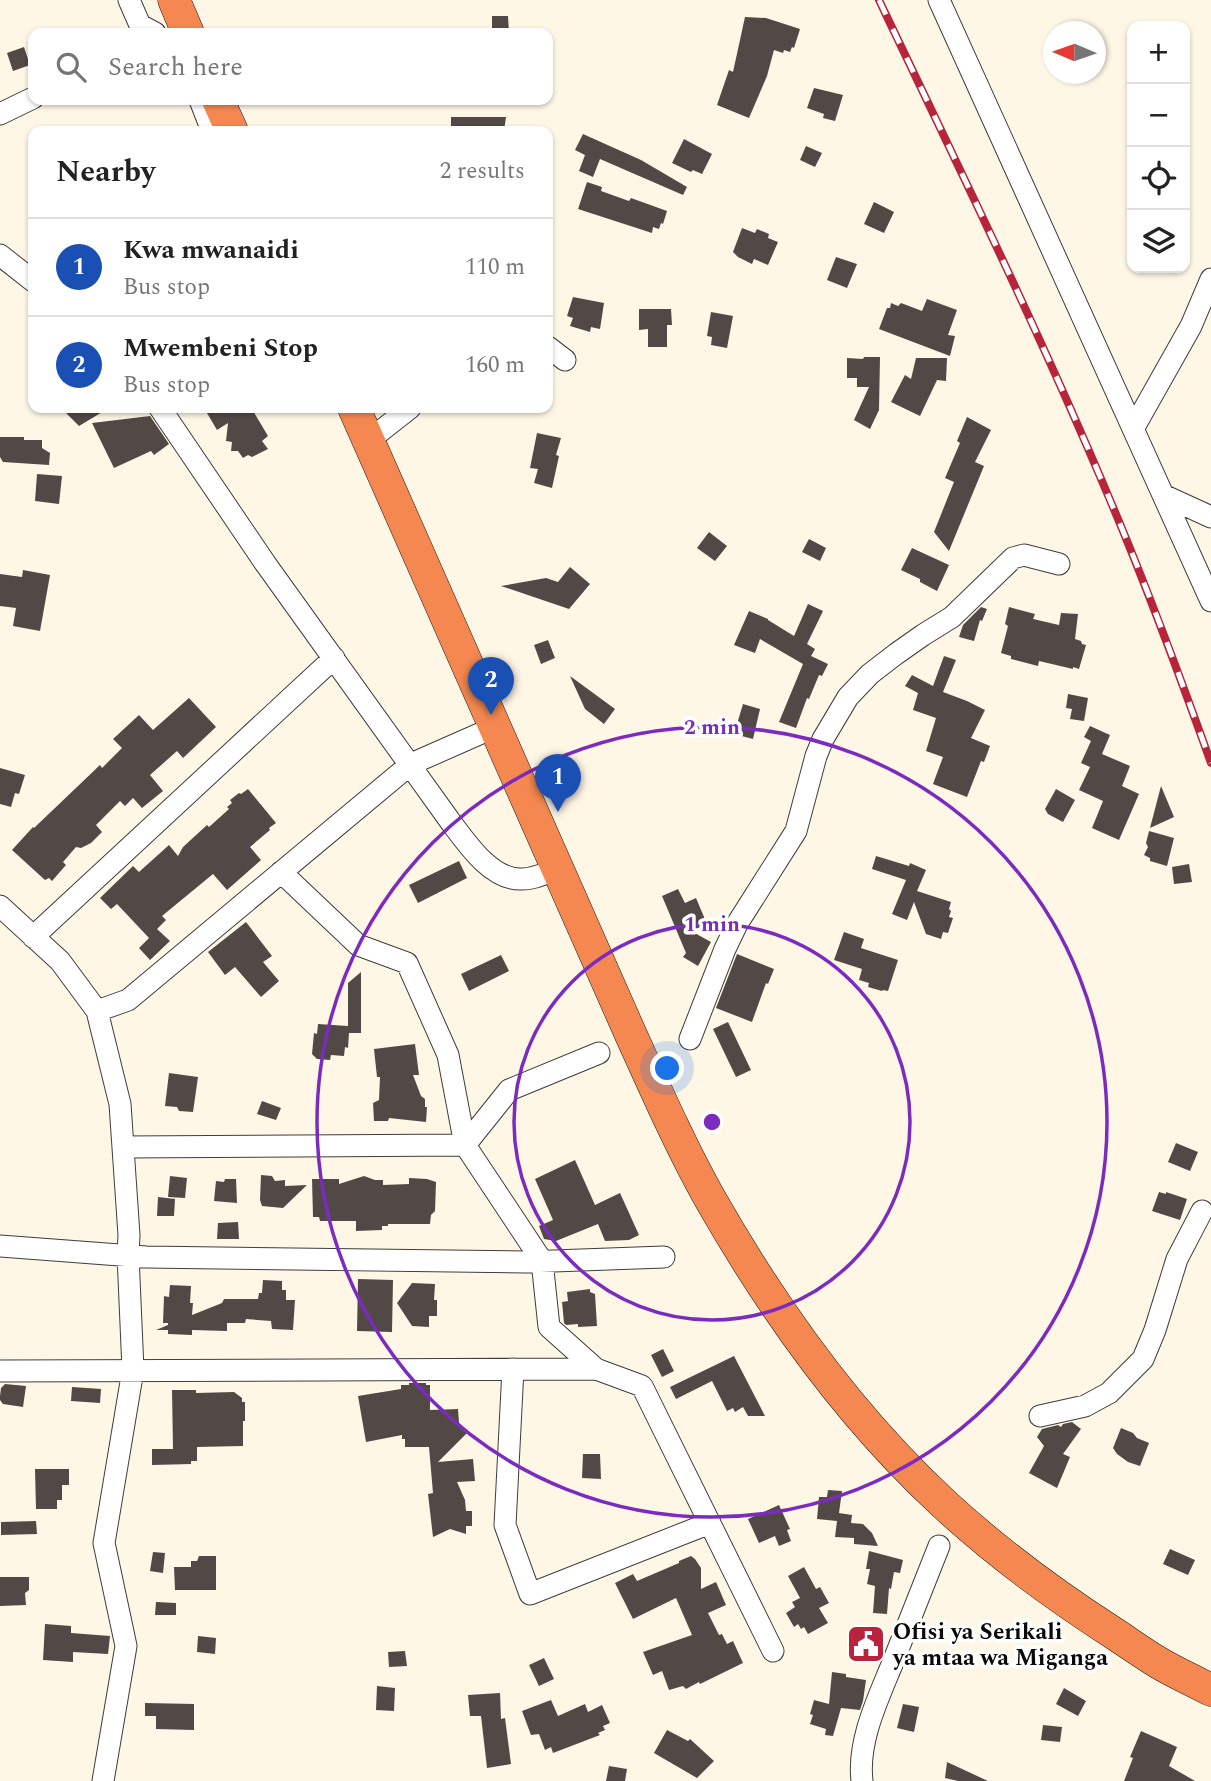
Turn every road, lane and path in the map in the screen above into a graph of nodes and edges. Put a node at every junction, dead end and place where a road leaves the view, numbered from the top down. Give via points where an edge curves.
1 (129, 0) edge
2 (174, 0) edge
3 (939, 0) edge
4 (146, 28) edge
5 (186, 28) edge
6 (28, 100) edge
7 (202, 105) edge
8 (220, 105) edge
9 (0, 114) edge
10 (210, 126) edge
11 (230, 126) edge
12 (0, 255) edge
13 (28, 277) edge
14 (1211, 279) edge
15 (553, 350) edge
16 (565, 360) dead end
17 (163, 413) edge
18 (356, 413) edge
19 (404, 413) edge
20 (1133, 429) junction
21 (368, 441) junction
22 (1163, 495) junction
23 (1211, 517) edge
24 (1059, 564) dead end
25 (1211, 601) edge
26 (334, 658) junction
27 (495, 727) junction
28 (411, 764) junction
29 (558, 869) junction
30 (281, 872) junction
31 (0, 906) edge
32 (33, 937) junction
33 (97, 1011) junction
34 (690, 1039) dead end
35 (599, 1053) dead end
36 (465, 1144) junction
37 (123, 1147) junction
38 (1202, 1211) dead end
39 (0, 1246) edge
40 (128, 1255) junction
41 (664, 1257) dead end
42 (542, 1261) junction
43 (513, 1369) junction
44 (596, 1369) junction
45 (132, 1370) junction
46 (0, 1371) edge
47 (1040, 1416) dead end
48 (710, 1523) junction
49 (939, 1546) dead end
50 (773, 1651) dead end
51 (1211, 1690) edge
52 (857, 1778) edge
53 (103, 1781) edge

1 - 4 street
2 - 5 highway
3 - 20 street
6 - 9 street
7 - 10 street
8 - 11 highway
12 - 13 street
14 - 20 street via 1191,326
15 - 16 street
17 - 26 street
18 - 21 highway
19 - 21 street
20 - 22 street
21 - 27 highway
22 - 23 street
22 - 25 street
24 - 34 street via 1024,555 1013,558 952,617 870,674 848,697 816,756 796,831 724,949
26 - 28 street
26 - 32 street
27 - 28 street
27 - 29 highway
28 - 29 street via 470,847 491,868 504,877 523,880
28 - 30 street
29 - 51 highway via 708,1196 785,1318 837,1387 943,1502 1018,1567 1159,1663
30 - 33 street via 128,1000
30 - 36 street via 358,945 407,963 448,1055
31 - 32 street
32 - 33 street via 60,961
33 - 37 street via 120,1104
35 - 36 street via 509,1090
36 - 37 street
36 - 42 street
37 - 40 street
38 - 47 street via 1177,1259 1143,1359 1109,1393 1085,1406
39 - 40 street
40 - 42 street
40 - 45 street
41 - 42 street
42 - 44 street via 549,1327
43 - 44 street
43 - 45 street
43 - 48 street via 505,1525 530,1594
44 - 48 street via 642,1386
45 - 46 street
45 - 53 street via 104,1543 126,1646
48 - 50 street
49 - 52 street via 876,1707

